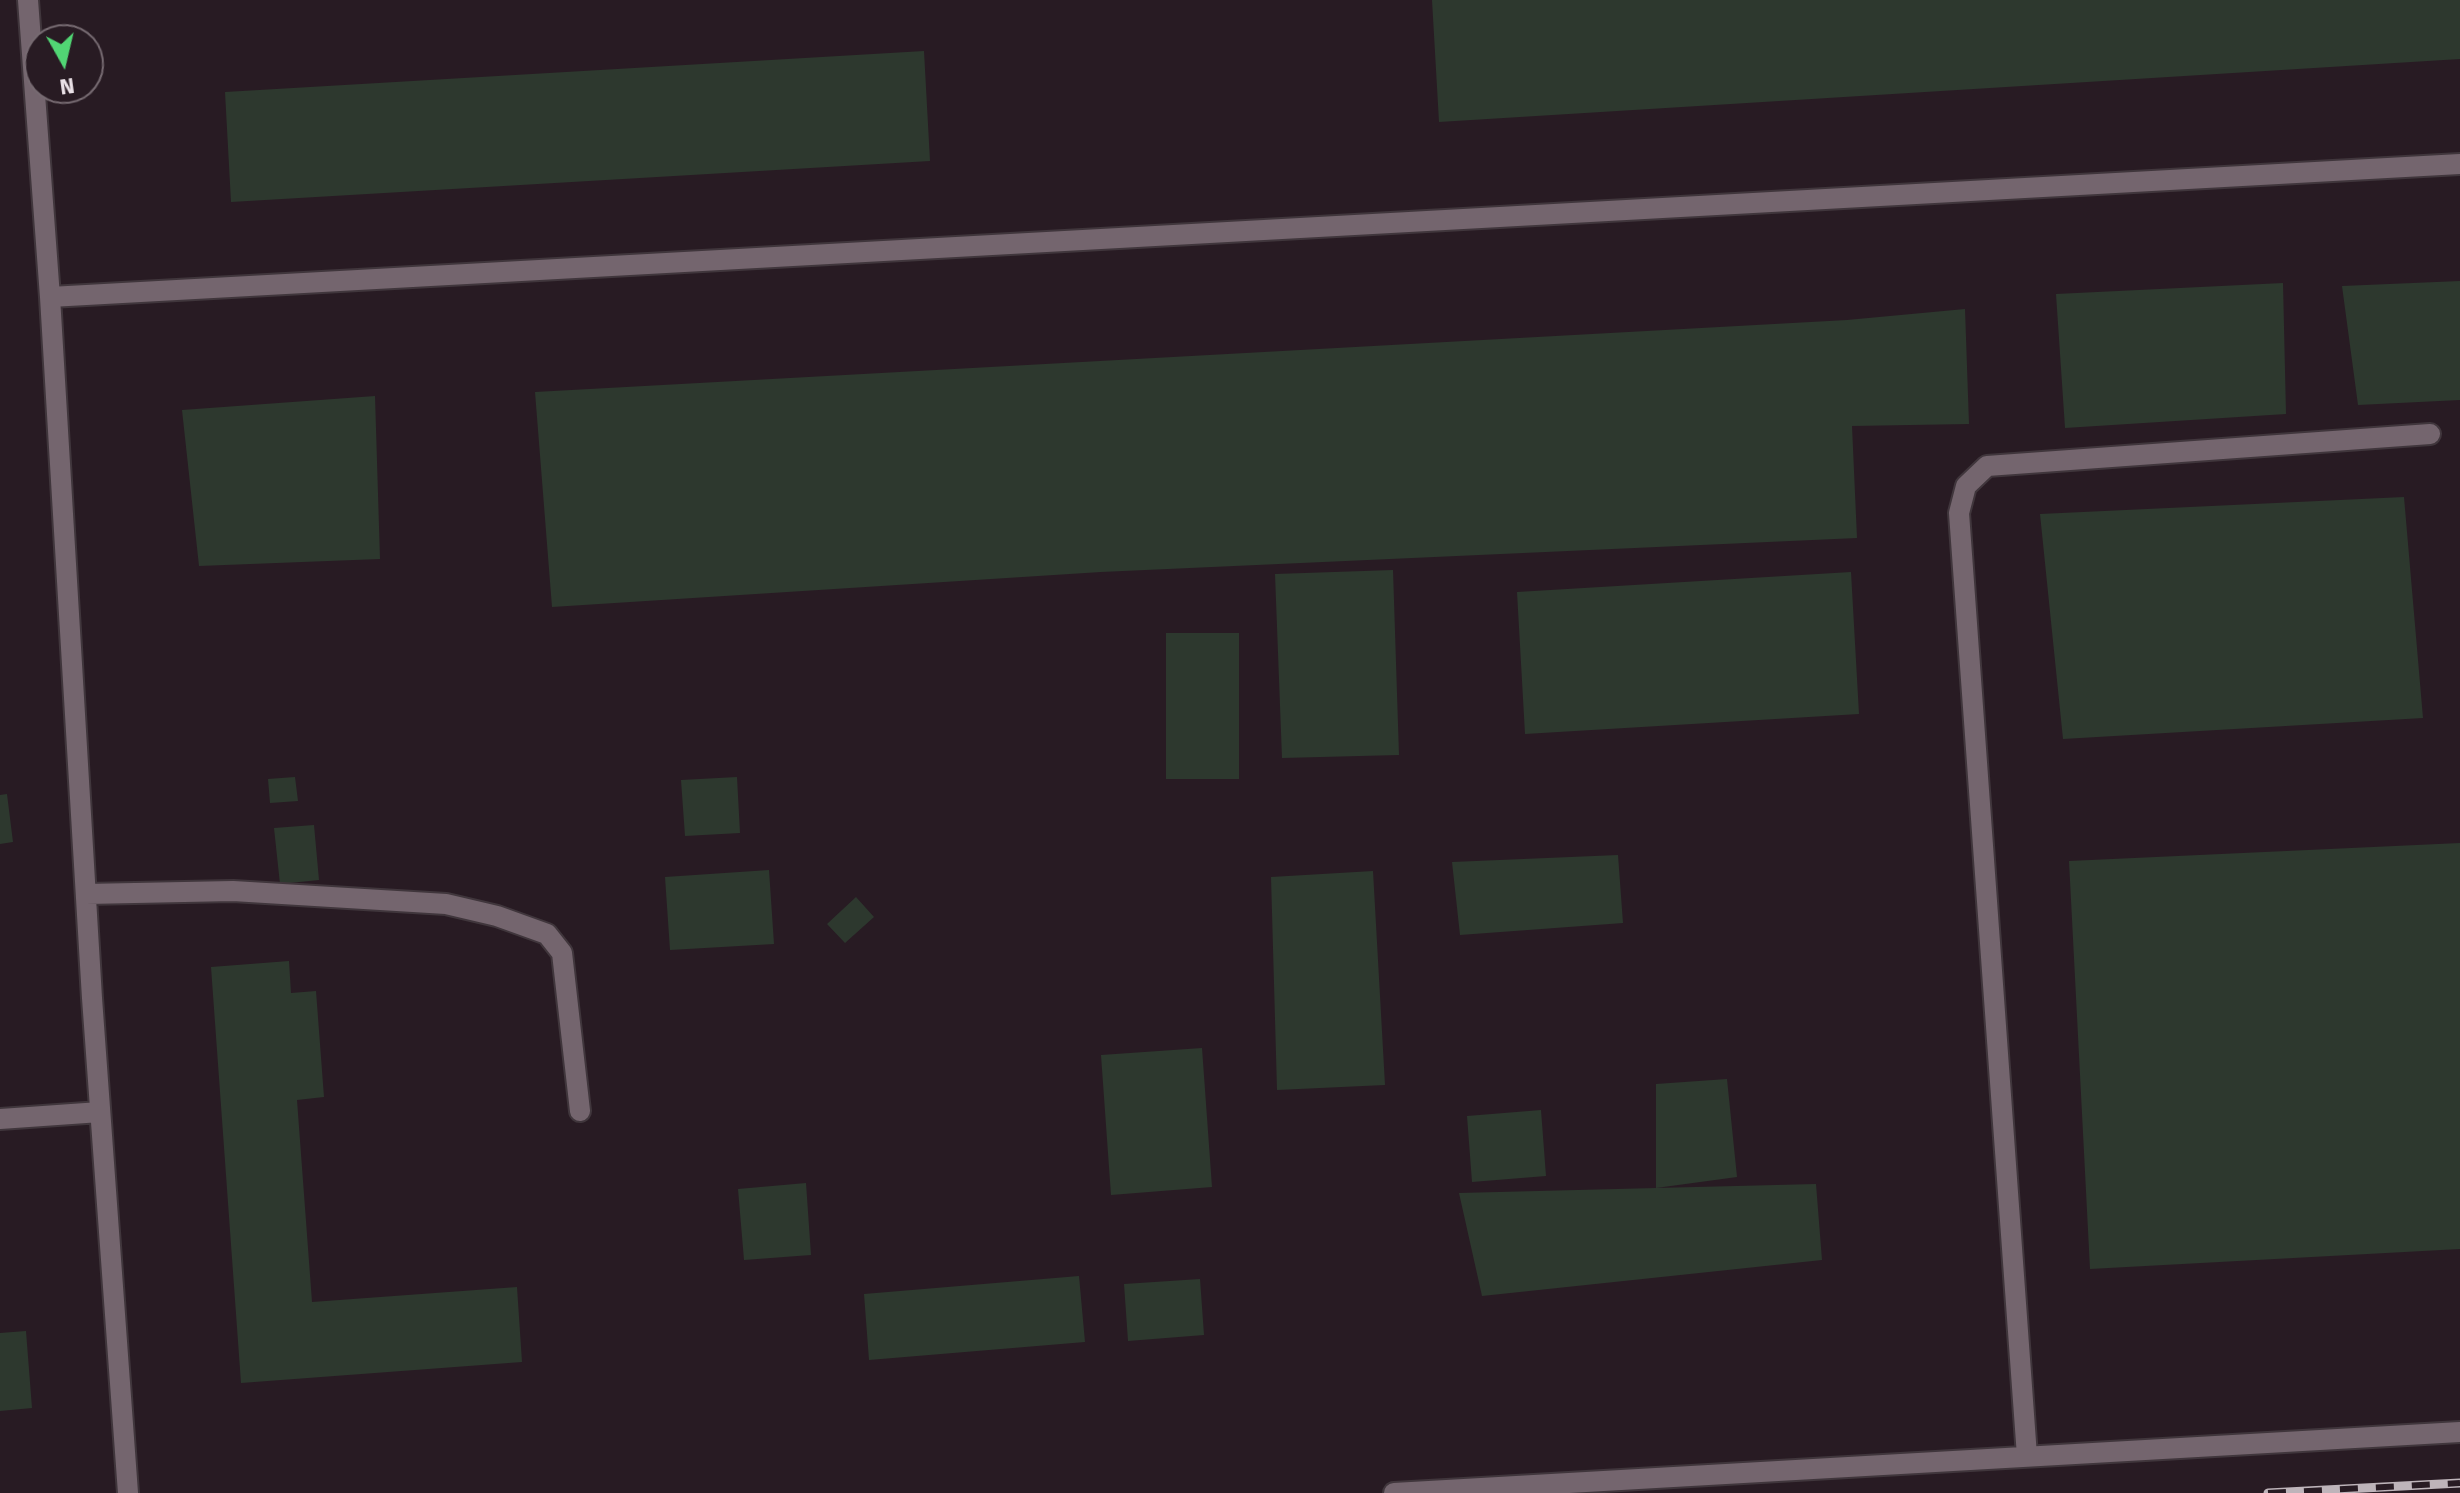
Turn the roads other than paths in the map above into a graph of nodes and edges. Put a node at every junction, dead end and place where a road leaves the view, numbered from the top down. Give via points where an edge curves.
1 (28, 0) edge
2 (2460, 164) edge
3 (50, 297) junction
4 (2430, 434) dead end
5 (86, 894) junction
6 (580, 1111) dead end
7 (100, 1112) junction
8 (0, 1119) edge
9 (2460, 1432) edge
10 (2027, 1456) junction
11 (128, 1493) edge
12 (1394, 1493) edge

1 - 3 lane
2 - 3 lane
3 - 5 lane
4 - 10 lane via 1987,466 1966,486 1959,513
5 - 6 lane via 233,891 446,904 547,934 562,953
5 - 7 lane
7 - 8 lane
7 - 11 lane
9 - 10 lane
10 - 12 lane

